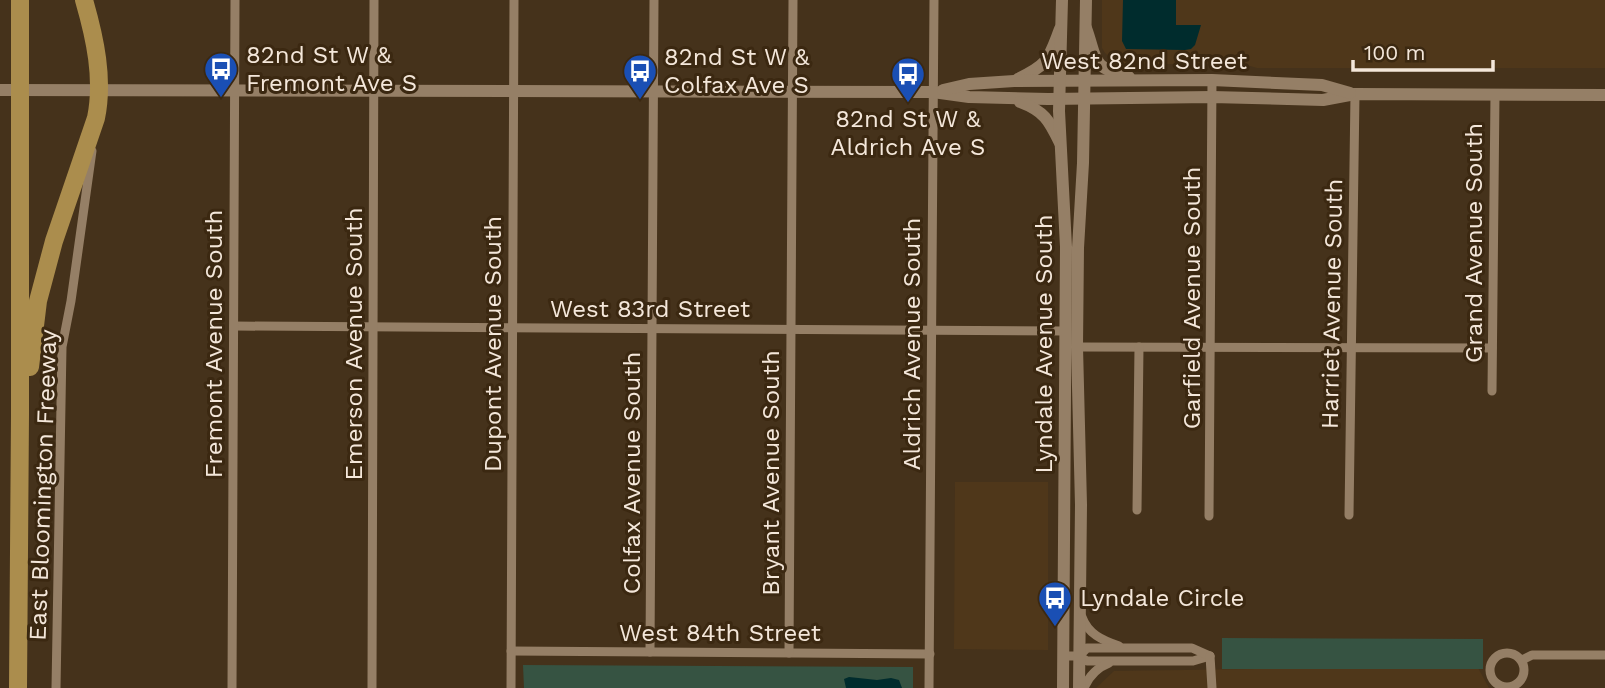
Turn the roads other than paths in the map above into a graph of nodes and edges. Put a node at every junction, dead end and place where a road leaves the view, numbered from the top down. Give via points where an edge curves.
1 (20, 0) edge
2 (29, 0) edge
3 (84, 0) edge
4 (235, 0) edge
5 (374, 0) edge
6 (514, 0) edge
7 (654, 0) edge
8 (793, 0) edge
9 (934, 0) edge
10 (1062, 0) edge
11 (1086, 0) edge
12 (1086, 28) junction
13 (1060, 29) junction
14 (20, 42) junction
15 (1212, 80) junction
16 (1014, 81) junction
17 (1060, 81) junction
18 (1084, 81) junction
19 (1147, 81) junction
20 (234, 89) junction
21 (0, 90) edge
22 (374, 90) junction
23 (99, 91) junction
24 (514, 91) junction
25 (653, 91) junction
26 (793, 92) junction
27 (933, 92) junction
28 (1354, 94) junction
29 (1494, 94) junction
30 (1605, 95) edge
31 (1212, 97) junction
32 (1009, 99) junction
33 (1059, 100) junction
34 (1084, 100) junction
35 (96, 118) junction
36 (1060, 143) junction
37 (234, 326) junction
38 (373, 327) junction
39 (512, 328) junction
40 (652, 328) junction
41 (791, 330) junction
42 (931, 330) junction
43 (1065, 331) junction
44 (1077, 347) junction
45 (1139, 347) junction
46 (1211, 347) junction
47 (1351, 347) junction
48 (1492, 348) junction
49 (1492, 391) dead end
50 (20, 415) junction
51 (1137, 510) dead end
52 (1349, 515) dead end
53 (1209, 516) dead end
54 (1079, 610) junction
55 (1124, 648) junction
56 (511, 651) junction
57 (650, 652) junction
58 (789, 653) junction
59 (930, 654) junction
60 (1605, 655) edge
61 (1063, 656) junction
62 (1079, 656) junction
63 (1210, 656) junction
64 (1522, 660) junction
65 (1116, 661) junction
66 (18, 688) edge
67 (56, 688) edge
68 (232, 688) edge
69 (372, 688) edge
70 (511, 688) edge
71 (929, 688) edge
72 (1063, 688) edge
73 (1081, 688) edge
74 (1212, 688) edge

1 - 14 highway
2 - 14 highway
3 - 23 highway via 97,55
4 - 20 street, Fremont Avenue South
5 - 22 street, Emerson Avenue South
6 - 24 street, Dupont Avenue South
7 - 25 street, Colfax Avenue South
8 - 26 street, Bryant Avenue South
9 - 27 street, Aldrich Avenue South
10 - 13 street, Lyndale Avenue South
11 - 12 street, Lyndale Avenue South
12 - 18 street, Lyndale Avenue South
12 - 19 street via 1094,58 1104,69
13 - 16 street via 1049,59
13 - 17 street, Lyndale Avenue South
14 - 50 highway
15 - 19 street, West 82nd Street
15 - 28 street, West 82nd Street via 1322,85
15 - 31 street, Garfield Avenue South
16 - 17 street, West 82nd Street
16 - 27 street, West 82nd Street
17 - 18 street, West 82nd Street
17 - 33 street, Lyndale Avenue South
18 - 19 street, West 82nd Street
18 - 34 street, Lyndale Avenue South
20 - 22 street, West 82nd Street
20 - 23 street, West 82nd Street
20 - 37 street, Fremont Avenue South
21 - 23 street, West 82nd Street
22 - 24 street, West 82nd Street
22 - 38 street, Emerson Avenue South
23 - 35 highway
24 - 25 street, West 82nd Street
24 - 39 street, Dupont Avenue South
25 - 26 street, West 82nd Street
25 - 40 street, Colfax Avenue South
26 - 27 street, West 82nd Street
26 - 41 street, Bryant Avenue South
27 - 32 street, West 82nd Street
27 - 42 street, Aldrich Avenue South
28 - 29 street, West 82nd Street
28 - 31 street, West 82nd Street via 1323,100
28 - 47 street, Harriet Avenue South
29 - 30 street, West 82nd Street
29 - 48 street, Grand Avenue South
31 - 34 street, West 82nd Street
31 - 46 street, Garfield Avenue South
32 - 33 street, West 82nd Street
32 - 36 street via 1044,115
33 - 34 street, West 82nd Street
33 - 36 street, Lyndale Avenue South
34 - 44 street, Lyndale Avenue South
35 - 50 highway via 37,301
35 - 67 street, East Bloomington Freeway via 62,347
36 - 43 street, Lyndale Avenue South
37 - 38 street, West 83rd Street
37 - 68 street, Fremont Avenue South
38 - 39 street, West 83rd Street
38 - 69 street, Emerson Avenue South
39 - 40 street, West 83rd Street
39 - 56 street, Dupont Avenue South
40 - 41 street, West 83rd Street
40 - 57 street, Colfax Avenue South
41 - 42 street, West 83rd Street
41 - 58 street, Bryant Avenue South
42 - 43 street, West 83rd Street
42 - 59 street, Aldrich Avenue South
43 - 61 street, Lyndale Avenue South
44 - 45 street
44 - 54 street, Lyndale Avenue South
45 - 46 street
45 - 51 street
46 - 47 street
46 - 53 street, Garfield Avenue South
47 - 48 street
47 - 52 street, Harriet Avenue South
48 - 49 street, Grand Avenue South
50 - 66 highway
54 - 55 street via 1094,634
54 - 62 street, Lyndale Avenue South
55 - 62 street via 1087,648
55 - 63 street via 1192,648
56 - 57 street, West 84th Street
56 - 70 street, Dupont Avenue South
57 - 58 street, West 84th Street
58 - 59 street, West 84th Street
59 - 71 street, Aldrich Avenue South
60 - 64 street via 1532,655
61 - 62 street
61 - 72 street, Lyndale Avenue South
62 - 65 street via 1087,661
62 - 73 street, Lyndale Avenue South
63 - 65 street via 1194,661
63 - 74 street
64 - 64 street via 1511,653 1497,656 1490,667 1497,685 1517,685 1525,674
65 - 73 street via 1097,668

